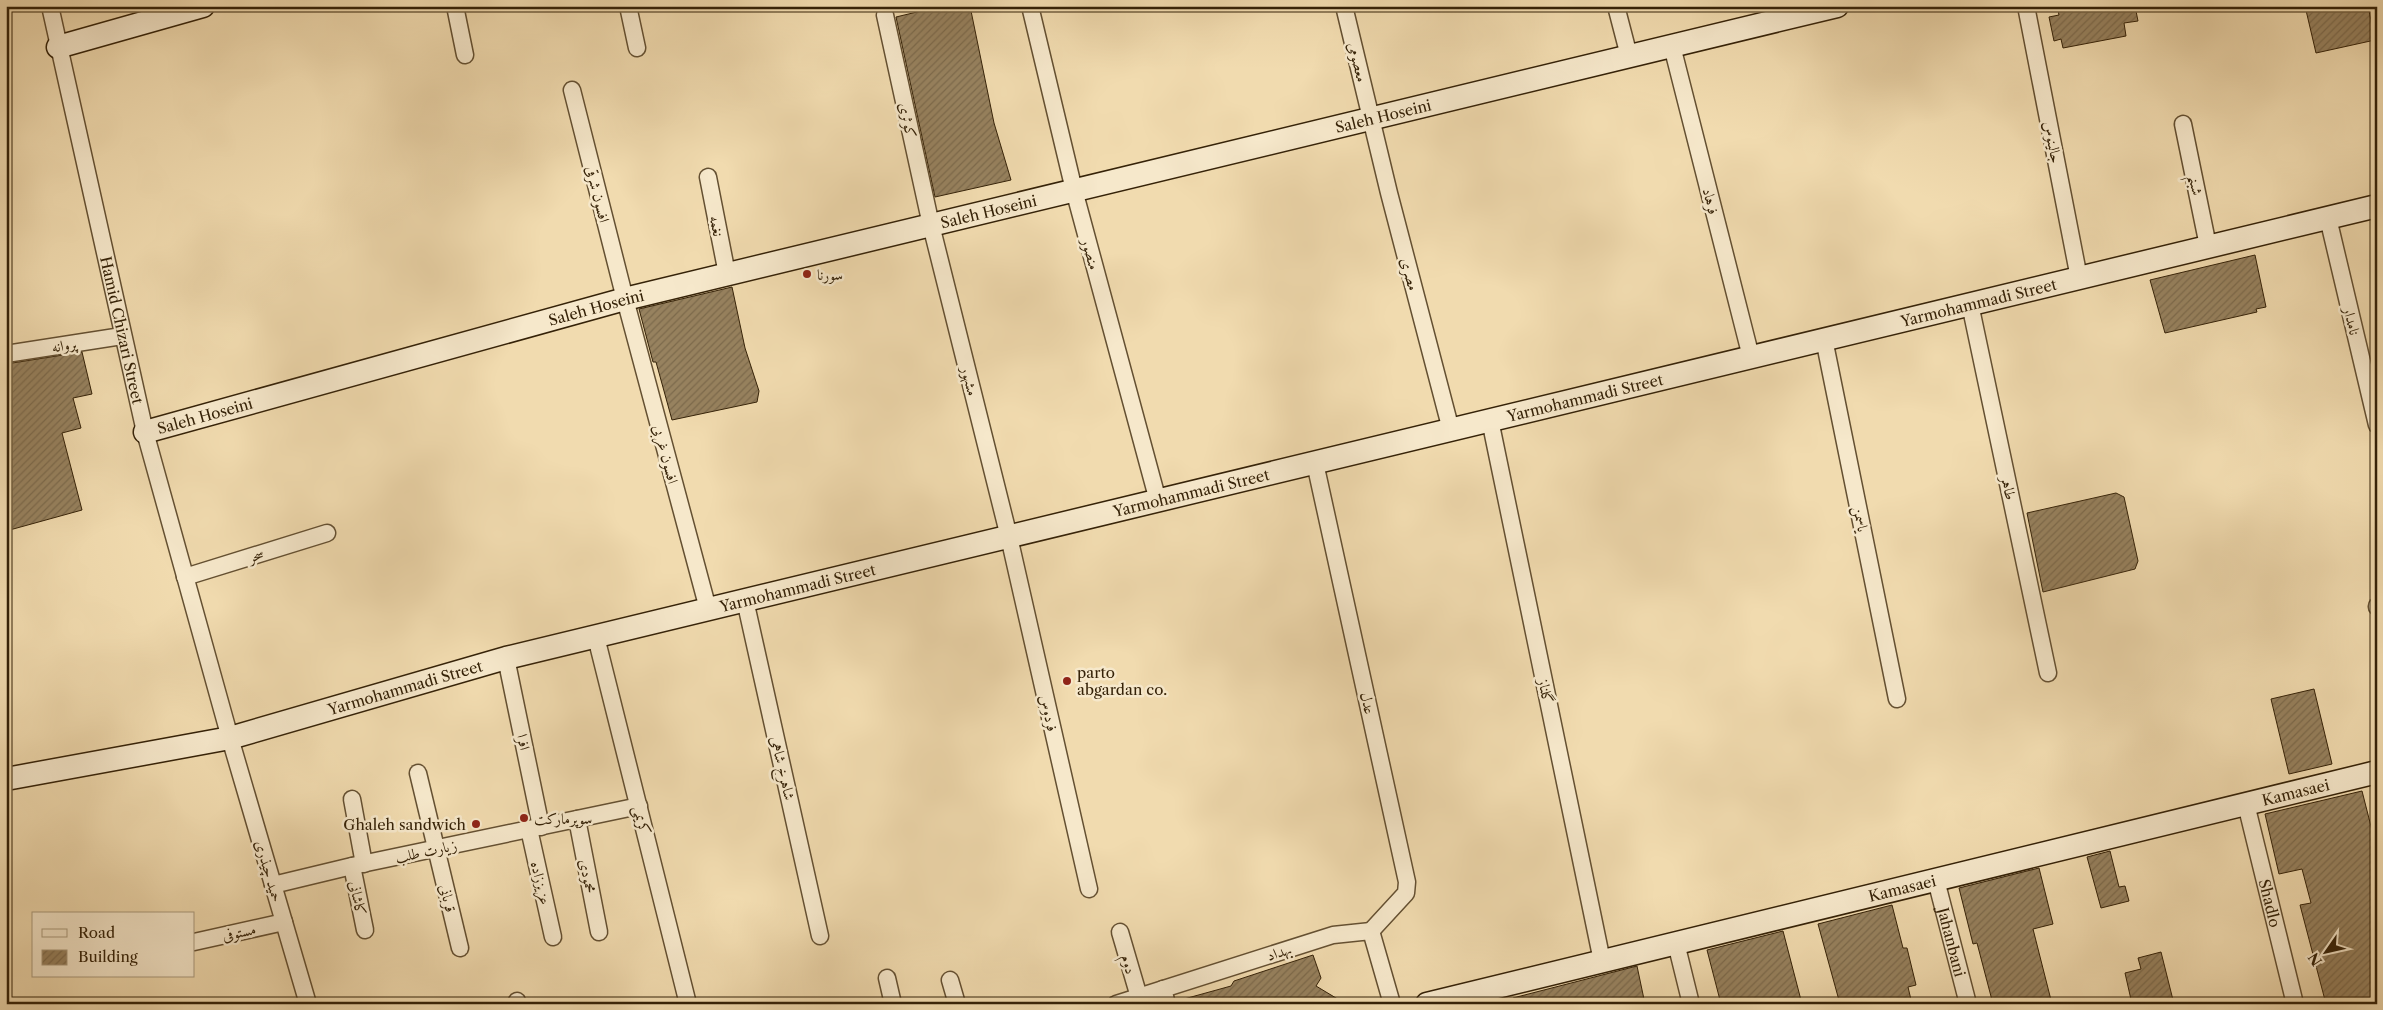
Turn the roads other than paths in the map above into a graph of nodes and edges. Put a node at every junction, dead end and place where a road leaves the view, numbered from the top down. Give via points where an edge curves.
1 (50, 6) edge
2 (203, 6) edge
3 (455, 6) edge
4 (628, 6) edge
5 (1030, 6) edge
6 (1344, 6) edge
7 (1616, 6) edge
8 (2026, 6) edge
9 (1834, 7) edge
10 (885, 15) dead end
11 (1672, 46) junction
12 (58, 48) junction
13 (637, 48) dead end
14 (465, 55) dead end
15 (1629, 56) junction
16 (572, 90) dead end
17 (1372, 118) junction
18 (2184, 124) dead end
19 (708, 177) dead end
20 (1074, 190) junction
21 (2377, 206) edge
22 (2328, 218) junction
23 (931, 225) junction
24 (2208, 246) junction
25 (727, 274) junction
26 (2079, 278) junction
27 (625, 299) junction
28 (1970, 304) junction
29 (122, 336) junction
30 (1824, 339) junction
31 (6, 354) edge
32 (1751, 357) junction
33 (1490, 420) junction
34 (2377, 425) edge
35 (1451, 430) junction
36 (145, 432) junction
37 (1315, 462) junction
38 (1158, 501) junction
39 (327, 533) dead end
40 (1009, 537) junction
41 (185, 577) junction
42 (746, 600) junction
43 (708, 609) junction
44 (596, 636) junction
45 (506, 658) junction
46 (2048, 673) dead end
47 (1897, 699) dead end
48 (230, 738) junction
49 (2377, 772) edge
50 (418, 773) dead end
51 (6, 779) edge
52 (352, 799) dead end
53 (2246, 804) junction
54 (639, 806) junction
55 (577, 819) junction
56 (535, 828) junction
57 (435, 849) junction
58 (358, 865) junction
59 (1936, 880) junction
60 (273, 886) junction
61 (1089, 889) dead end
62 (284, 922) junction
63 (365, 930) dead end
64 (1371, 931) junction
65 (599, 932) dead end
66 (1120, 932) dead end
67 (820, 936) dead end
68 (553, 937) dead end
69 (195, 942) edge
70 (1676, 943) junction
71 (460, 948) dead end
72 (1602, 961) junction
73 (887, 978) dead end
74 (950, 980) dead end
75 (1139, 996) junction
76 (1165, 996) edge
77 (1434, 1003) edge
78 (308, 1004) edge
79 (688, 1004) edge
80 (894, 1004) edge
81 (957, 1004) edge
82 (1116, 1004) edge
83 (1392, 1004) edge
84 (1691, 1004) edge
85 (1968, 1004) edge
86 (2295, 1004) edge

1 - 12 street, Hamid Chizari Street
2 - 12 street
3 - 14 street
4 - 13 street
5 - 20 street, منصور
6 - 17 street, معصومی
7 - 15 street
8 - 26 street, جالینوس
9 - 11 street, Saleh Hoseini
10 - 23 street, کوثری
11 - 15 street, Saleh Hoseini
11 - 32 street, فرهاد
12 - 29 street, Hamid Chizari Street
15 - 17 street, Saleh Hoseini
16 - 27 street, افسون شرقی
17 - 20 street, Saleh Hoseini
17 - 35 street, مصری
18 - 24 street, شبنم
19 - 25 street, نغمه
20 - 23 street, Saleh Hoseini
20 - 38 street, منصور
21 - 22 street, Yarmohammadi Street
22 - 24 street, Yarmohammadi Street
22 - 34 street, نامدار
23 - 25 street, Saleh Hoseini
23 - 40 street, مشهور
24 - 26 street, Yarmohammadi Street
25 - 27 street, Saleh Hoseini
26 - 28 street, Yarmohammadi Street
27 - 36 street, Saleh Hoseini
27 - 43 street, افسون غربی
28 - 30 street, Yarmohammadi Street
28 - 46 street, طاهر
29 - 31 street, پروانه
29 - 36 street, Hamid Chizari Street
30 - 32 street, Yarmohammadi Street
30 - 47 street, یاسمن
32 - 33 street, Yarmohammadi Street
33 - 35 street, Yarmohammadi Street
33 - 72 street, گلناز
35 - 37 street, Yarmohammadi Street
36 - 41 street, Hamid Chizari Street
37 - 38 street, Yarmohammadi Street
37 - 64 street, عدل via 1407,882 1406,893
38 - 40 street, Yarmohammadi Street
39 - 41 street, سحر
40 - 42 street, Yarmohammadi Street
40 - 61 street, فردوس
41 - 48 street, Hamid Chizari Street
42 - 43 street, Yarmohammadi Street
42 - 67 street, شاهرخ شاهی
43 - 44 street, Yarmohammadi Street
44 - 45 street, Yarmohammadi Street
44 - 54 street, کریمی
45 - 48 street, Yarmohammadi Street
45 - 56 street, افرا
48 - 51 street, Yarmohammadi Street
48 - 60 street, حمید چیذری
49 - 53 street, Kamasaei
50 - 57 street, قربانی
52 - 58 street, کاشانی
53 - 59 street, Kamasaei
53 - 86 street, Shadlo
54 - 55 street, زیارت طلب
54 - 79 street, کریمی
55 - 56 street, زیارت طلب
55 - 65 street, محمودی
56 - 57 street, زیارت طلب
56 - 68 street, عزیززاده
57 - 58 street, زیارت طلب
57 - 71 street, قربانی
58 - 60 street, زیارت طلب
58 - 63 street, کاشانی
59 - 70 street, Kamasaei
59 - 85 street, Jahanbani
60 - 62 street, حمید چیذری
62 - 69 street, مستوفی
62 - 78 street, حمید چیذری
64 - 76 street, بهداد via 1333,935
64 - 83 street
66 - 75 street, دوم
70 - 72 street, Kamasaei
70 - 84 street
72 - 77 street, Kamasaei
73 - 80 street
74 - 81 street
75 - 76 street, بهداد
75 - 82 street, بهداد

